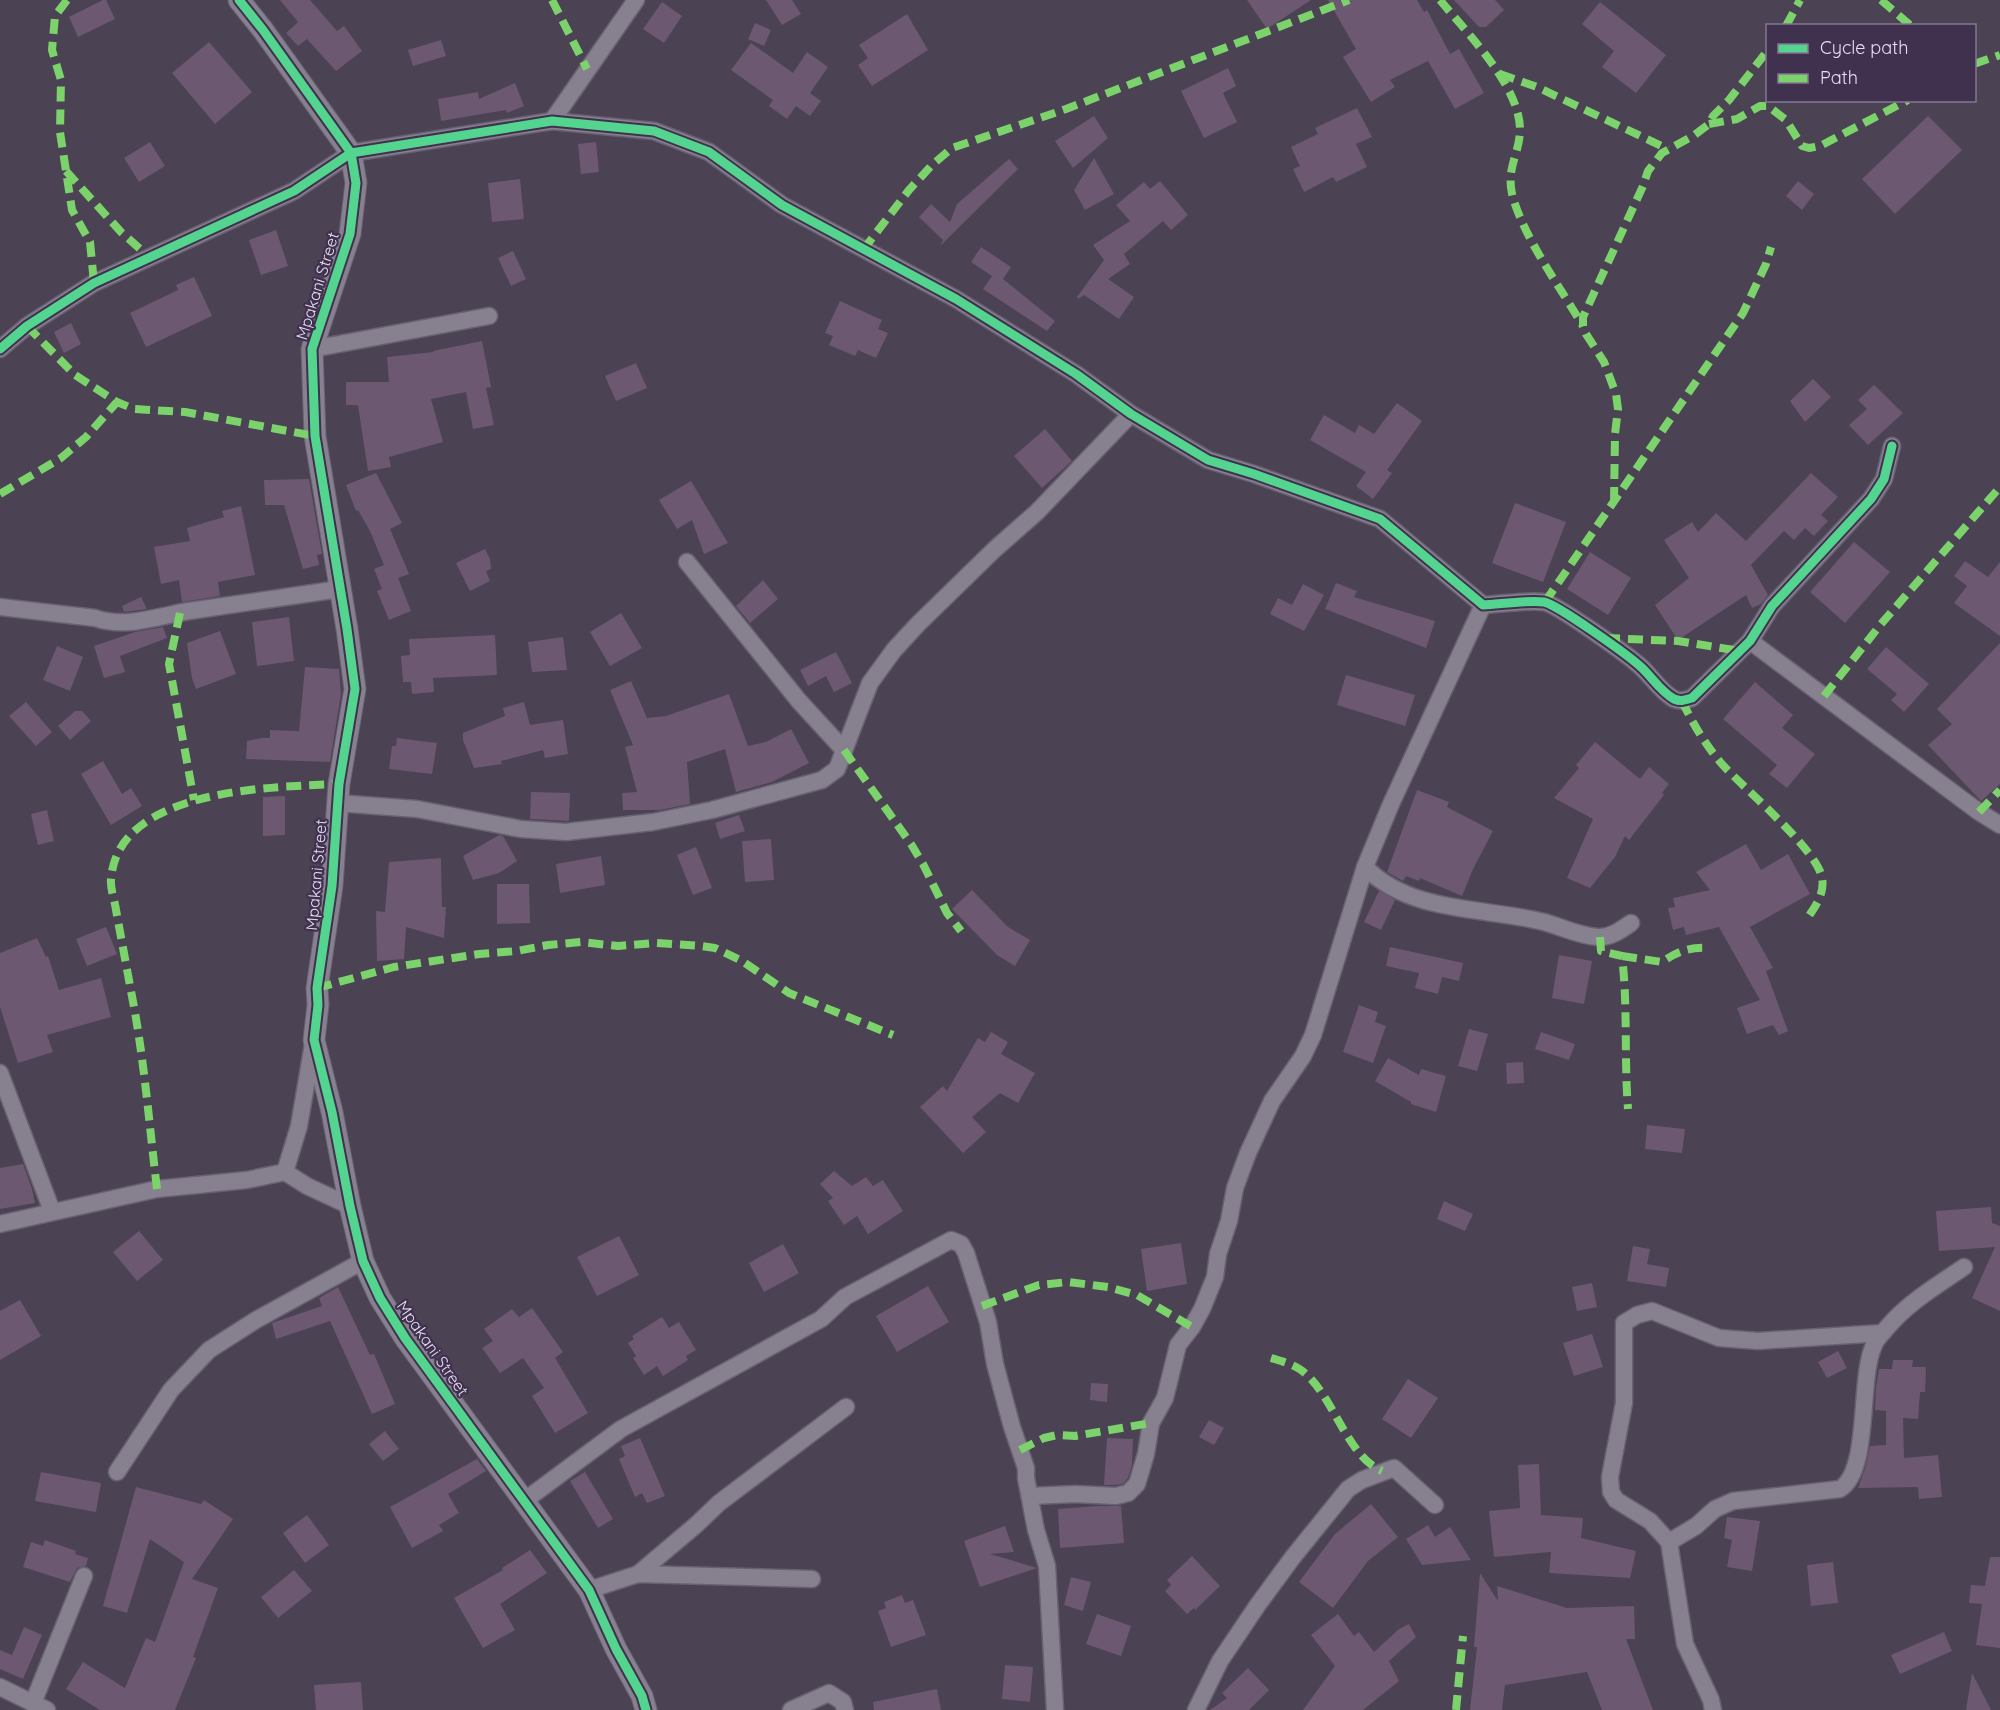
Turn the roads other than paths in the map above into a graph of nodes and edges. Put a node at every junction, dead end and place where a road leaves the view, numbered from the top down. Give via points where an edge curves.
1 (239, 0) edge
2 (636, 0) edge
3 (552, 121) junction
4 (351, 153) junction
5 (489, 316) dead end
6 (312, 349) junction
7 (0, 350) edge
8 (1131, 414) junction
9 (1892, 446) dead end
10 (687, 562) dead end
11 (340, 589) junction
12 (1483, 605) junction
13 (0, 607) edge
14 (1750, 641) junction
15 (844, 750) junction
16 (337, 803) junction
17 (2000, 825) edge
18 (1365, 867) junction
19 (1631, 923) dead end
20 (314, 1040) junction
21 (0, 1073) edge
22 (285, 1172) junction
23 (350, 1206) junction
24 (52, 1211) junction
25 (0, 1224) edge
26 (363, 1261) junction
27 (1964, 1267) dead end
28 (1882, 1333) junction
29 (846, 1407) dead end
30 (117, 1472) dead end
31 (1030, 1496) junction
32 (524, 1501) junction
33 (1435, 1505) dead end
34 (1669, 1542) junction
35 (638, 1574) junction
36 (84, 1576) dead end
37 (812, 1579) dead end
38 (589, 1590) junction
39 (0, 1687) edge
40 (40, 1707) edge
41 (646, 1710) edge
42 (791, 1710) edge
43 (845, 1710) edge
44 (1055, 1710) edge
45 (1196, 1710) edge
46 (1713, 1710) edge

1 - 4 street, Mpakani Street
2 - 3 street
3 - 4 street
3 - 8 street via 654,131 709,152 782,205 956,299 1076,374
4 - 6 street, Mpakani Street via 356,183 350,234
4 - 7 street via 294,191 94,283 27,326
5 - 6 street
6 - 11 street, Mpakani Street via 315,436
8 - 12 street via 1208,460 1380,519
8 - 15 street via 1056,493 894,650 870,683
9 - 14 street via 1884,479 1871,499 1772,606
10 - 15 street via 799,701
11 - 13 street via 109,624 95,618
11 - 16 street, Mpakani Street via 355,689
12 - 14 street via 1545,602 1582,624 1640,666 1673,698 1682,701 1692,698
12 - 18 street
14 - 17 street
15 - 16 street via 837,769 822,780 789,790 653,822 566,832 521,829 417,809
16 - 20 street, Mpakani Street via 332,886 317,988
18 - 19 street via 1376,878 1433,903 1544,922 1583,935 1600,938
18 - 31 street via 1313,1035 1272,1101 1235,1188 1215,1277 1202,1309 1178,1345 1165,1398 1151,1423 1137,1484 1128,1493 1116,1496
20 - 22 street via 299,1126
20 - 23 street, Mpakani Street
21 - 24 street
22 - 23 street
22 - 24 street via 157,1189
23 - 26 street, Mpakani Street
24 - 25 street
26 - 30 street via 209,1350 171,1390
26 - 32 street, Mpakani Street via 405,1338
27 - 28 street via 1901,1311
28 - 34 street via 1868,1362 1856,1467 1846,1485 1840,1489 1733,1501 1714,1509 1696,1526
28 - 34 street via 1758,1341 1729,1339 1652,1311 1624,1323 1623,1403 1611,1492 1616,1500 1650,1521
29 - 35 street via 719,1503
31 - 32 street via 1026,1468 995,1364 988,1322 966,1253 961,1244 951,1240 845,1297 821,1319 621,1429
31 - 44 street via 1047,1566
32 - 38 street, Mpakani Street
33 - 45 street via 1394,1468 1348,1489 1257,1606 1220,1662
34 - 46 street via 1685,1644
35 - 37 street
35 - 38 street
36 - 40 street
38 - 41 street, Mpakani Street
39 - 40 street
42 - 43 street via 829,1693 843,1702

